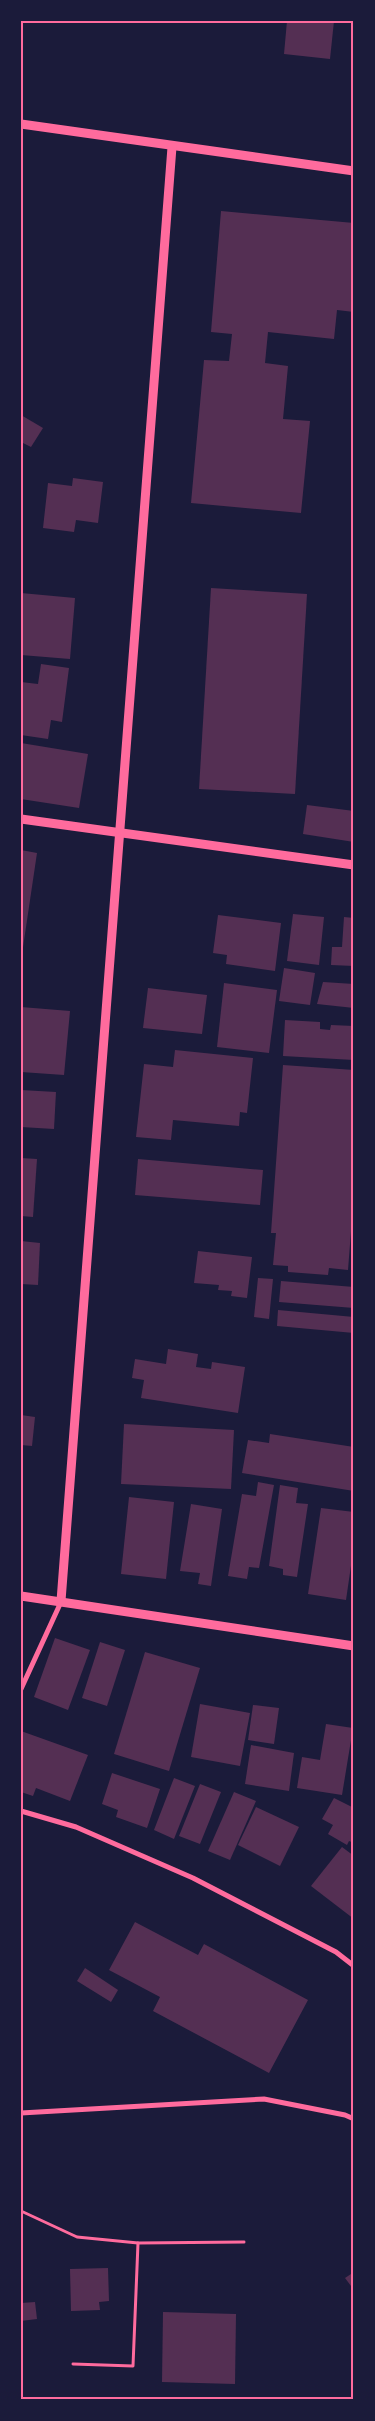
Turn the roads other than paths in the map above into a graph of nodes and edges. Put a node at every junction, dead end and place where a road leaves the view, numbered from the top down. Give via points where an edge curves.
1 (21, 124) edge
2 (172, 147) junction
3 (354, 171) edge
4 (21, 819) edge
5 (119, 834) junction
6 (354, 865) edge
7 (21, 1596) edge
8 (61, 1601) junction
9 (354, 1646) edge
10 (21, 1689) edge
11 (21, 1811) edge
12 (354, 1966) edge
13 (21, 2114) edge
14 (354, 2119) edge

1 - 2 street
2 - 3 street
2 - 5 street
4 - 5 street
5 - 6 street
5 - 8 street
7 - 8 street
8 - 9 street
8 - 10 street
11 - 12 street via 76,1827 193,1878 336,1952
13 - 14 street via 264,2099

